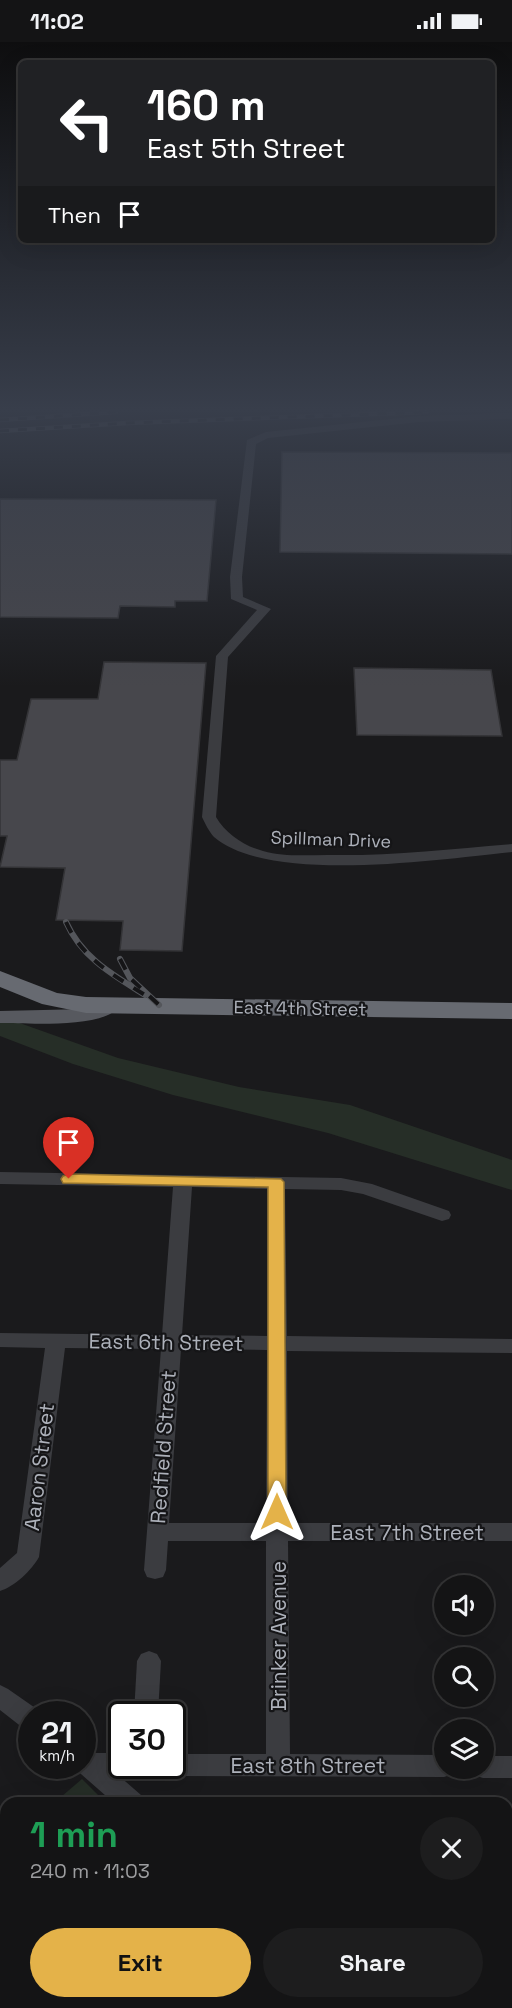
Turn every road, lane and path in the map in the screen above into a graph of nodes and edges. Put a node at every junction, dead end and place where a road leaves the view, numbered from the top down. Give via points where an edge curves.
1 (245, 504) edge
2 (512, 848) edge
3 (1, 982) edge
4 (99, 1010) junction
5 (512, 1011) edge
6 (176, 1013) junction
7 (5, 1017) edge
8 (512, 1024) edge
9 (0, 1178) edge
10 (183, 1181) junction
11 (276, 1182) junction
12 (442, 1215) dead end
13 (0, 1340) edge
14 (56, 1341) junction
15 (170, 1342) junction
16 (277, 1343) junction
17 (512, 1346) edge
18 (158, 1532) junction
19 (277, 1532) junction
20 (512, 1532) edge
21 (155, 1570) dead end
22 (0, 1582) edge
23 (148, 1662) dead end
24 (0, 1696) edge
25 (146, 1701) edge
26 (18, 1710) edge
27 (186, 1765) edge
28 (278, 1765) junction
29 (434, 1766) edge
30 (494, 1767) edge
31 (512, 1767) edge
32 (96, 1771) edge
33 (125, 1797) edge

1 - 2 street, Spillman Drive via 237,599 265,609 222,656 209,817 218,833 257,854 281,859 383,860
3 - 4 highway via 46,1008
4 - 6 highway, East 4th Street
4 - 6 highway, East 4th Street via 144,1006
4 - 7 main road, East 4th Street
5 - 6 highway, East 4th Street
6 - 8 highway, East 4th Street via 210,1020
9 - 10 street
10 - 11 street
10 - 15 street, Redfield Street
11 - 12 street via 358,1186
11 - 16 street, Brinker Avenue
13 - 14 street, East 6th Street
14 - 15 street, East 6th Street
14 - 22 street, Aaron Street via 28,1557
15 - 16 street, East 6th Street
15 - 18 street, Redfield Street
16 - 17 street, East 6th Street
16 - 19 street, Brinker Avenue
18 - 19 street, East 7th Street
18 - 21 street, Redfield Street
19 - 20 street, East 7th Street
19 - 28 street, Brinker Avenue
23 - 25 street
24 - 26 street
27 - 28 street, East 8th Street
28 - 29 street, East 8th Street
30 - 31 street
32 - 33 street

